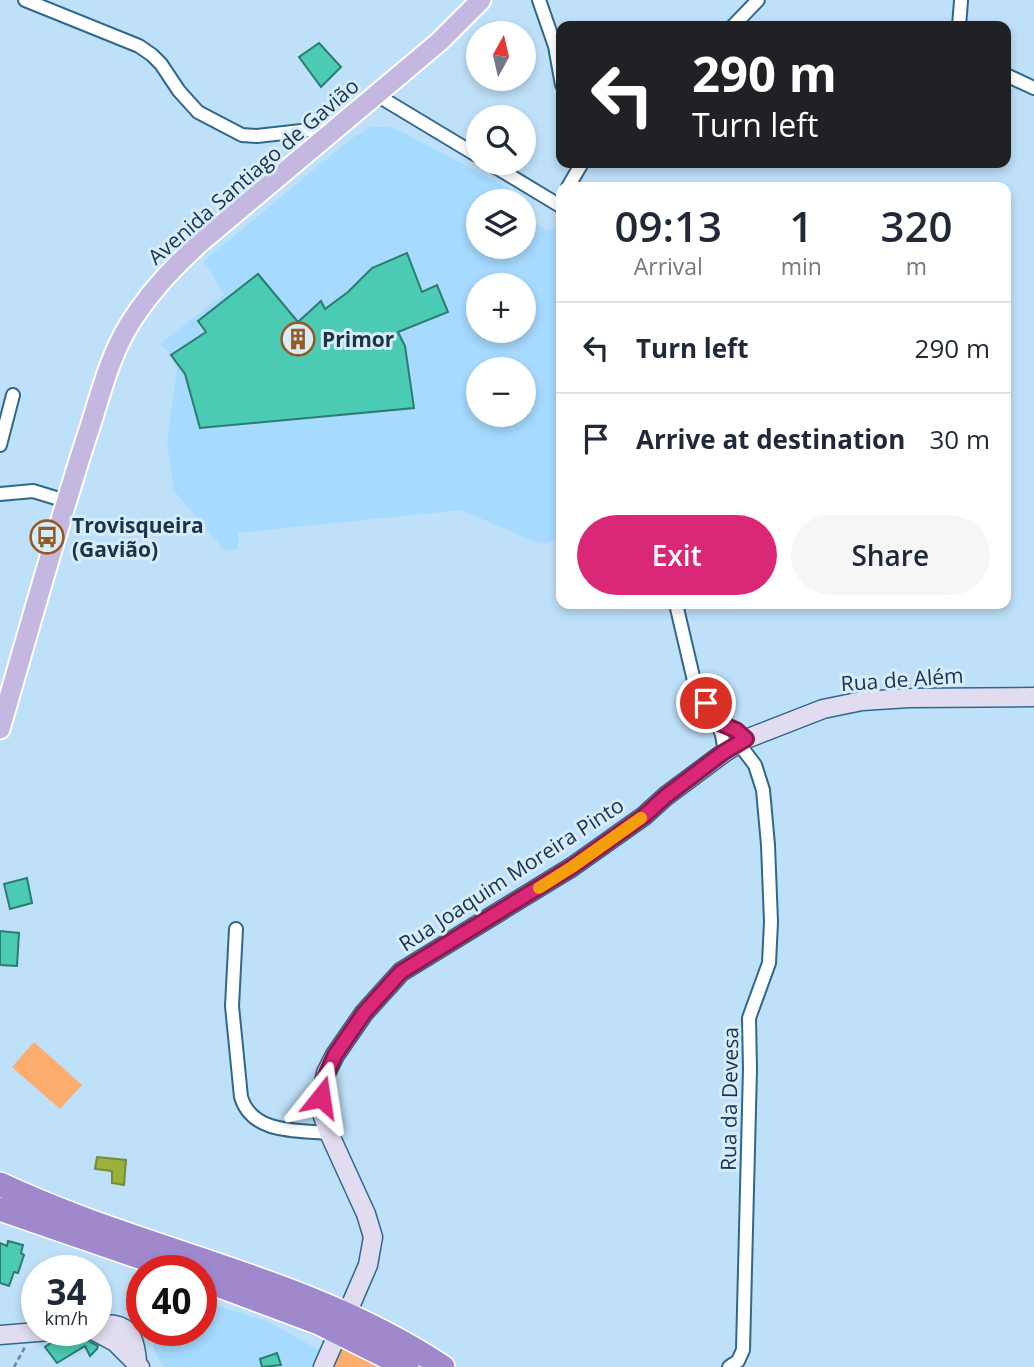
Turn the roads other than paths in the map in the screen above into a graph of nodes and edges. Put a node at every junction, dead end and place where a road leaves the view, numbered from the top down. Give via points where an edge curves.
1 (25, 0) edge
2 (481, 0) edge
3 (539, 0) edge
4 (758, 0) edge
5 (960, 0) edge
6 (738, 21) edge
7 (959, 21) edge
8 (556, 52) edge
9 (1011, 77) edge
10 (1034, 88) edge
11 (375, 94) junction
12 (337, 127) junction
13 (466, 149) edge
14 (510, 175) edge
15 (556, 201) edge
16 (13, 395) dead end
17 (0, 444) edge
18 (0, 494) edge
19 (66, 501) junction
20 (677, 609) edge
21 (1034, 697) edge
22 (717, 722) junction
23 (0, 729) edge
24 (736, 745) junction
25 (236, 929) dead end
26 (328, 1133) junction
27 (0, 1184) edge
28 (0, 1209) edge
29 (133, 1255) edge
30 (217, 1285) edge
31 (352, 1302) dead end
32 (114, 1332) edge
33 (21, 1334) edge
34 (0, 1335) edge
35 (334, 1342) dead end
36 (139, 1365) edge
37 (323, 1367) edge
38 (407, 1367) edge
39 (443, 1367) edge
40 (729, 1367) edge

1 - 12 street via 152,55 198,112 242,135
2 - 11 main road, Avenida Santiago de Gavião
3 - 8 street
4 - 6 street
5 - 7 street
9 - 10 street
11 - 12 main road, Avenida Santiago de Gavião
11 - 13 street
12 - 19 main road, Avenida Santiago de Gavião via 183,258 145,299 119,344
14 - 15 street
16 - 17 street
18 - 19 street via 33,491
19 - 23 main road, Avenida Santiago de Gavião
20 - 22 street via 695,685
21 - 24 street, Rua de Além via 862,701 823,709
22 - 24 street via 722,735
22 - 24 street via 736,730
24 - 26 street, Rua Joaquim Moreira Pinto via 572,867 411,965 387,986 335,1055 324,1080 320,1104
24 - 40 street, Rua da Devesa via 755,765 763,790 771,950 748,1029 743,1339 742,1356
25 - 26 street via 232,1006 246,1110 266,1125
26 - 31 street, Rua Joaquim Moreira Pinto via 373,1237 368,1265
27 - 39 highway via 86,1221 315,1301
28 - 29 highway
30 - 38 highway via 319,1323
32 - 36 street via 131,1335
33 - 34 street
35 - 37 street

